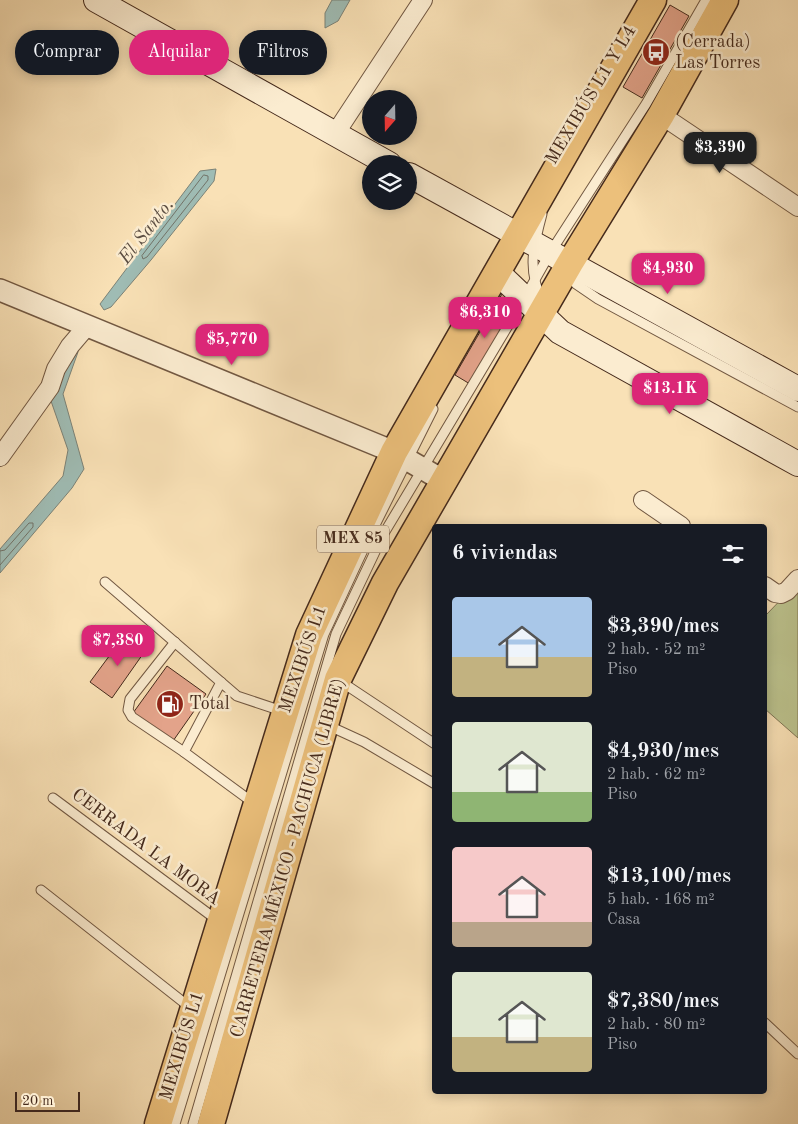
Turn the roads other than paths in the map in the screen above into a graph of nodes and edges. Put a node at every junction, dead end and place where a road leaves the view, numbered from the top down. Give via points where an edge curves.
1 (96, 0) edge
2 (423, 0) edge
3 (652, 0) edge
4 (706, 0) edge
5 (725, 0) edge
6 (661, 114) junction
7 (596, 119) dead end
8 (335, 134) junction
9 (373, 155) edge
10 (417, 180) edge
11 (798, 207) edge
12 (569, 223) junction
13 (544, 252) junction
14 (503, 278) junction
15 (0, 290) edge
16 (536, 300) junction
17 (88, 326) junction
18 (798, 389) edge
19 (436, 403) dead end
20 (798, 407) edge
21 (772, 439) dead end
22 (0, 457) edge
23 (798, 464) edge
24 (417, 465) junction
25 (643, 500) dead end
26 (678, 524) edge
27 (798, 579) edge
28 (105, 582) dead end
29 (767, 587) edge
30 (175, 642) junction
31 (338, 679) junction
32 (221, 682) junction
33 (285, 711) junction
34 (325, 724) junction
35 (432, 742) edge
36 (184, 752) junction
37 (432, 782) edge
38 (53, 798) dead end
39 (256, 805) junction
40 (41, 890) dead end
41 (220, 922) junction
42 (193, 1010) junction
43 (767, 1025) edge
44 (798, 1054) edge
45 (158, 1124) edge
46 (175, 1124) edge
47 (193, 1124) edge
48 (211, 1124) edge

1 - 8 main road
2 - 8 street
3 - 13 main road, CARRETERA MÉXICO - PACHUCA (LIBRE) / MEX 85
4 - 12 lane via 646,104
5 - 6 main road, CARRETERA MÉXICO - PACHUCA (LIBRE) / MEX 85
6 - 11 street
6 - 13 main road, CARRETERA MÉXICO - PACHUCA (LIBRE) / MEX 85
7 - 13 lane, MEXIBÚS L1 Y L4 via 544,207
8 - 9 main road
10 - 13 main road
12 - 13 lane
12 - 13 lane via 562,247
13 - 14 main road, CARRETERA MÉXICO - PACHUCA (LIBRE) / MEX 85
13 - 16 main road, CARRETERA MÉXICO - PACHUCA (LIBRE) / MEX 85
13 - 16 lane via 533,263
13 - 18 main road
13 - 20 lane via 576,284 598,299
14 - 16 main road
14 - 24 main road, CARRETERA MÉXICO - PACHUCA (LIBRE) / MEX 85
15 - 17 street
16 - 21 lane via 574,332
16 - 23 main road via 560,332
16 - 24 main road, CARRETERA MÉXICO - PACHUCA (LIBRE) / MEX 85
17 - 22 street via 70,346 50,387
17 - 24 street
19 - 24 lane, MEXIBÚS L1
24 - 31 main road, CARRETERA MÉXICO - PACHUCA (LIBRE) / MEX 85 via 385,583
24 - 33 main road, CARRETERA MÉXICO - PACHUCA (LIBRE) / MEX 85 via 309,634
24 - 46 lane, MEXIBÚS L1 via 370,535 324,634
24 - 47 lane, MEXIBÚS L1 via 336,634
25 - 26 street
27 - 29 street via 781,594
28 - 30 lane
30 - 32 lane
30 - 36 lane via 130,699 128,710 132,717
31 - 34 main road, CARRETERA MÉXICO - PACHUCA (LIBRE) / MEX 85
31 - 35 lane
32 - 33 lane via 237,696
32 - 36 lane
33 - 39 main road, CARRETERA MÉXICO - PACHUCA (LIBRE) / MEX 85
34 - 37 lane via 364,742
34 - 48 main road, CARRETERA MÉXICO - PACHUCA (LIBRE) / MEX 85
36 - 39 lane
38 - 41 lane, CERRADA LA MORA
39 - 41 main road, CARRETERA MÉXICO - PACHUCA (LIBRE) / MEX 85
40 - 42 lane
41 - 42 main road, CARRETERA MÉXICO - PACHUCA (LIBRE) / MEX 85
42 - 45 main road, CARRETERA MÉXICO - PACHUCA (LIBRE) / MEX 85
43 - 44 lane

